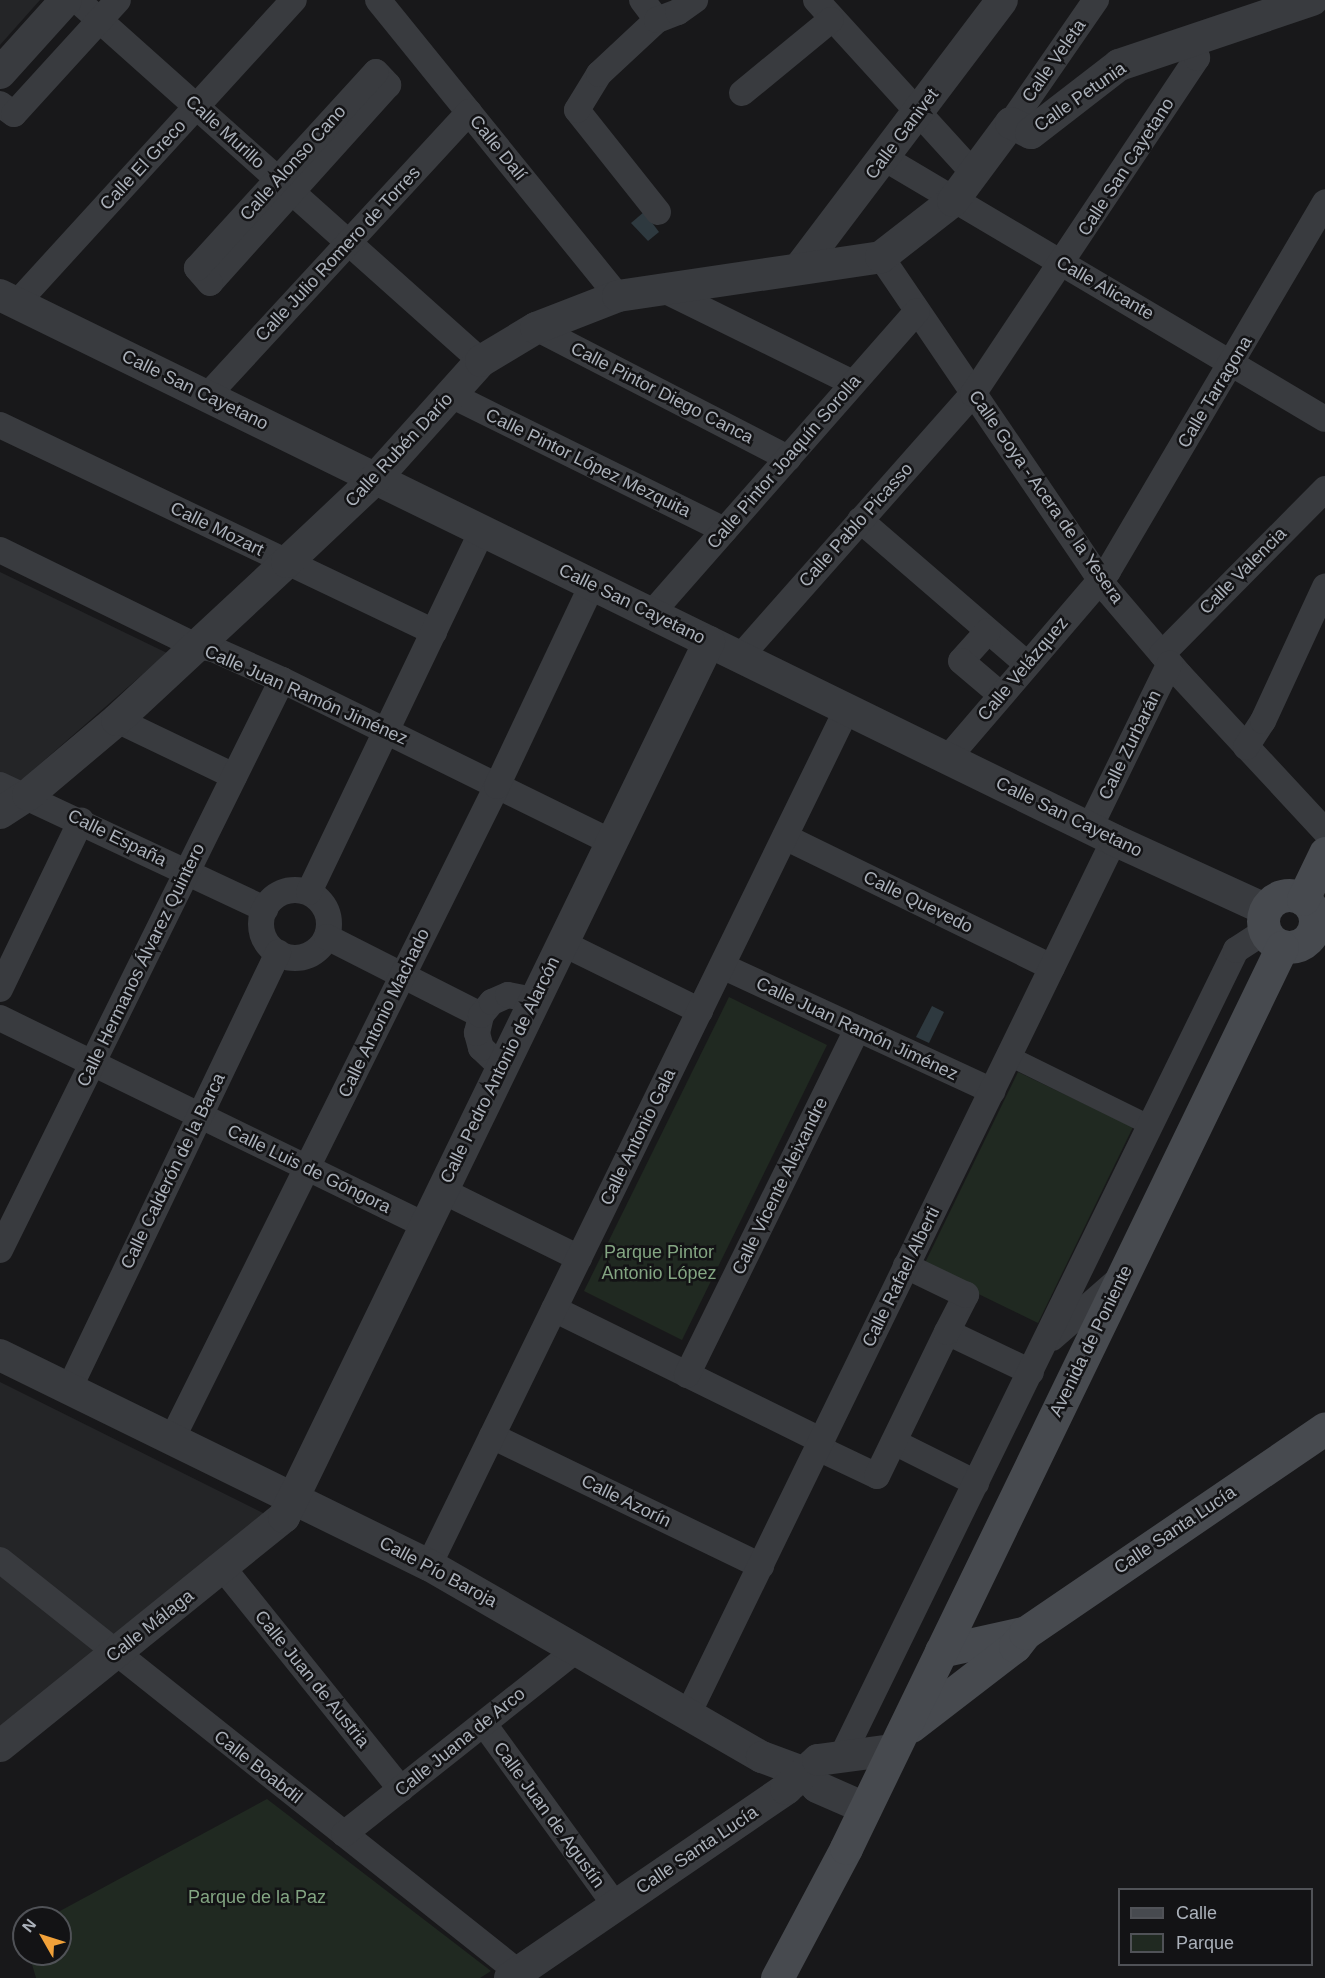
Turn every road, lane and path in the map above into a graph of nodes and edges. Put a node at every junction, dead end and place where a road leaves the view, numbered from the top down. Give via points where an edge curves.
1 (66, 0) edge
2 (77, 0) edge
3 (117, 0) edge
4 (294, 0) edge
5 (378, 0) edge
6 (694, 0) edge
7 (1002, 0) edge
8 (1096, 0) edge
9 (1312, 0) edge
10 (821, 5) edge
11 (650, 10) edge
12 (99, 20) junction
13 (1193, 40) junction
14 (0, 73) edge
15 (742, 93) dead end
16 (0, 104) edge
17 (197, 107) junction
18 (469, 112) junction
19 (920, 112) junction
20 (1011, 123) junction
21 (884, 158) junction
22 (975, 175) junction
23 (952, 201) junction
24 (1325, 202) edge
25 (658, 212) dead end
26 (348, 243) junction
27 (881, 257) junction
28 (1062, 263) junction
29 (801, 266) junction
30 (666, 291) junction
31 (618, 296) junction
32 (8, 299) edge
33 (917, 311) junction
34 (536, 328) junction
35 (481, 361) junction
36 (1233, 362) junction
37 (853, 383) junction
38 (973, 394) junction
39 (208, 395) junction
40 (451, 395) junction
41 (1325, 419) edge
42 (0, 425) edge
43 (788, 458) junction
44 (375, 479) junction
45 (1325, 489) edge
46 (860, 520) junction
47 (482, 531) junction
48 (724, 531) junction
49 (0, 550) edge
50 (287, 562) junction
51 (1100, 579) junction
52 (592, 585) junction
53 (1325, 587) edge
54 (651, 614) junction
55 (988, 631) junction
56 (434, 632) junction
57 (709, 642) junction
58 (196, 646) junction
59 (740, 657) junction
60 (1166, 659) junction
61 (1027, 664) junction
62 (282, 680) junction
63 (1001, 695) junction
64 (847, 709) junction
65 (117, 720) junction
66 (386, 731) junction
67 (1246, 747) junction
68 (947, 759) junction
69 (234, 776) junction
70 (497, 786) junction
71 (14, 790) edge
72 (0, 813) edge
73 (81, 821) junction
74 (1325, 831) edge
75 (1102, 834) junction
76 (785, 837) junction
77 (611, 842) junction
78 (1325, 853) edge
79 (187, 872) junction
80 (309, 892) junction
81 (1303, 899) junction
82 (265, 909) junction
83 (1271, 929) junction
84 (327, 937) junction
85 (562, 943) junction
86 (278, 953) junction
87 (722, 966) junction
88 (1052, 968) junction
89 (403, 976) junction
90 (0, 989) edge
91 (534, 1000) junction
92 (700, 1011) junction
93 (481, 1015) junction
94 (0, 1018) edge
95 (857, 1029) junction
96 (1009, 1056) junction
97 (92, 1063) junction
98 (501, 1066) junction
99 (992, 1091) junction
100 (200, 1116) junction
101 (1149, 1125) junction
102 (308, 1168) junction
103 (441, 1190) junction
104 (424, 1225) junction
105 (0, 1250) edge
106 (579, 1258) junction
107 (906, 1266) junction
108 (1122, 1277) junction
109 (554, 1309) junction
110 (948, 1332) junction
111 (1044, 1346) junction
112 (0, 1355) edge
113 (1031, 1372) junction
114 (687, 1375) junction
115 (69, 1389) junction
116 (1325, 1428) edge
117 (492, 1436) junction
118 (172, 1439) junction
119 (894, 1442) junction
120 (820, 1444) junction
121 (976, 1483) junction
122 (293, 1499) junction
123 (0, 1560) edge
124 (429, 1565) junction
125 (761, 1566) junction
126 (223, 1568) junction
127 (967, 1596) junction
128 (1010, 1637) junction
129 (576, 1650) junction
130 (941, 1651) junction
131 (114, 1654) junction
132 (688, 1714) junction
133 (484, 1724) junction
134 (897, 1742) junction
135 (0, 1746) edge
136 (842, 1756) junction
137 (805, 1773) junction
138 (401, 1790) junction
139 (865, 1808) junction
140 (344, 1834) junction
141 (846, 1848) junction
142 (615, 1905) junction
143 (514, 1975) edge
144 (777, 1978) edge
145 (796, 1978) edge

1 - 14 street
2 - 12 street, Calle Murillo
3 - 12 street
4 - 17 street, Calle El Greco
5 - 18 street, Calle Dalí
6 - 11 street via 678,12
7 - 19 street, Calle Ganivet
8 - 20 street, Calle Veleta
9 - 13 street
10 - 15 street
10 - 19 street
11 - 25 street via 598,74 577,110
12 - 16 street via 14,114
12 - 17 street, Calle Murillo
13 - 20 street, Calle Petunia via 1119,65 1031,133
13 - 28 street, Calle San Cayetano via 1197,58
17 - 26 street, Calle Murillo
17 - 32 street, Calle El Greco
18 - 26 street, Calle Julio Romero de Torres
18 - 31 street, Calle Dalí
19 - 21 street, Calle Ganivet
19 - 22 street
20 - 22 street, Calle Petunia
21 - 23 street, Calle Alicante
21 - 29 street, Calle Ganivet
22 - 23 street, Calle Petunia
23 - 27 street, Calle Petunia
23 - 28 street, Calle Alicante
24 - 36 street, Calle Tarragona
26 - 35 street, Calle Murillo
26 - 39 street, Calle Julio Romero de Torres
27 - 29 street, Calle Rubén Darío
27 - 33 street, Calle Goya - Acera de la Yesera
28 - 36 street, Calle Alicante
28 - 38 street, Calle San Cayetano
29 - 30 street, Calle Rubén Darío
30 - 31 street, Calle Rubén Darío
30 - 37 street
31 - 34 street, Calle Rubén Darío
32 - 39 street, Calle San Cayetano
33 - 37 street, Calle Pintor Joaquín Sorolla
33 - 38 street, Calle Goya - Acera de la Yesera
34 - 35 street, Calle Rubén Darío
34 - 43 street, Calle Pintor Diego Canca
35 - 40 street, Calle Rubén Darío
36 - 41 street, Calle Alicante
36 - 51 street, Calle Tarragona
37 - 43 street, Calle Pintor Joaquín Sorolla
38 - 46 street, Calle Pablo Picasso
38 - 51 street, Calle Goya - Acera de la Yesera
39 - 44 street, Calle San Cayetano
40 - 44 street, Calle Rubén Darío
40 - 48 street, Calle Pintor López Mezquita
42 - 50 street, Calle Mozart
43 - 48 street, Calle Pintor Joaquín Sorolla
44 - 47 street, Calle San Cayetano
44 - 50 street, Calle Rubén Darío
45 - 60 street, Calle Valencia
46 - 55 street
46 - 59 street, Calle Pablo Picasso
47 - 52 street, Calle San Cayetano
47 - 56 street
48 - 54 street, Calle Pintor Joaquín Sorolla
49 - 58 street, Calle Juan Ramón Jiménez
50 - 56 street, Calle Mozart
50 - 58 street, Calle Rubén Darío
51 - 60 street, Calle Goya - Acera de la Yesera
51 - 61 street, Calle Velázquez
52 - 54 street, Calle San Cayetano
52 - 70 street, Calle Antonio Machado
53 - 67 street via 1263,721
54 - 57 street, Calle San Cayetano
55 - 61 street
55 - 63 street via 961,661
56 - 66 street
57 - 59 street, Calle San Cayetano
57 - 77 street, Calle Pedro Antonio de Alarcón
58 - 62 street, Calle Juan Ramón Jiménez via 213,649
58 - 65 street, Calle Rubén Darío
59 - 64 street, Calle San Cayetano
60 - 67 street, Calle Goya - Acera de la Yesera
60 - 75 street, Calle Zurbarán
61 - 63 street, Calle Velázquez
62 - 66 street, Calle Juan Ramón Jiménez
62 - 69 street, Calle Hermanos Álvarez Quintero
63 - 68 street, Calle Velázquez
64 - 68 street, Calle San Cayetano
64 - 76 street, Calle Antonio Gala
65 - 69 street
65 - 71 street, Calle Rubén Darío
66 - 70 street, Calle Juan Ramón Jiménez
66 - 80 street
67 - 74 street, Calle Goya - Acera de la Yesera
68 - 75 street, Calle San Cayetano
69 - 79 street, Calle Hermanos Álvarez Quintero
70 - 77 street, Calle Juan Ramón Jiménez
70 - 89 street, Calle Antonio Machado
71 - 72 street, Calle Rubén Darío
71 - 73 street, Calle España
73 - 79 street, Calle España
73 - 90 street
75 - 83 street, Calle San Cayetano
75 - 88 street, Calle Rafael Alberti
76 - 87 street, Calle Antonio Gala
76 - 88 street, Calle Quevedo
77 - 85 street, Calle Pedro Antonio de Alarcón
78 - 81 main road
79 - 82 street, Calle España
79 - 97 street, Calle Hermanos Álvarez Quintero
80 - 82 street via 279,894
80 - 84 street via 318,898 329,916
81 - 83 main road via 1278,897
81 - 83 main road via 1314,912 1314,929 1304,943
82 - 86 street via 264,938
83 - 101 street via 1236,950
83 - 108 main road, Avenida de Poniente
84 - 86 street via 321,947 300,958
84 - 89 street
85 - 91 street, Calle Pedro Antonio de Alarcón
85 - 92 street
86 - 100 street, Calle Calderón de la Barca
87 - 92 street, Calle Antonio Gala
87 - 95 street, Calle Juan Ramón Jiménez
88 - 96 street, Calle Rafael Alberti
89 - 93 street
89 - 102 street, Calle Antonio Machado
91 - 93 street via 508,995 492,1002
91 - 98 street, Calle Pedro Antonio de Alarcón
92 - 106 street, Calle Antonio Gala
93 - 98 street via 477,1033 481,1048
94 - 97 street, Calle Luis de Góngora
95 - 99 street, Calle Juan Ramón Jiménez
95 - 114 street, Calle Vicente Aleixandre
96 - 99 street, Calle Rafael Alberti
96 - 101 street
97 - 100 street, Calle Luis de Góngora
97 - 105 street, Calle Hermanos Álvarez Quintero
98 - 103 street, Calle Pedro Antonio de Alarcón
99 - 107 street, Calle Rafael Alberti
100 - 102 street, Calle Luis de Góngora
100 - 115 street, Calle Calderón de la Barca
101 - 111 street
102 - 104 street, Calle Luis de Góngora
102 - 118 street, Calle Antonio Machado
103 - 104 street, Calle Pedro Antonio de Alarcón
103 - 106 street
104 - 122 street, Calle Pedro Antonio de Alarcón
106 - 109 street, Calle Antonio Gala
107 - 110 street via 966,1295
107 - 120 street, Calle Rafael Alberti
108 - 111 street
108 - 127 main road, Avenida de Poniente
109 - 114 street
109 - 117 street, Calle Antonio Gala
110 - 113 street
110 - 119 street
111 - 113 street
112 - 115 street, Calle Pío Baroja
113 - 121 street
114 - 120 street
115 - 118 street, Calle Pío Baroja
116 - 128 main road, Calle Santa Lucía
117 - 124 street, Calle Antonio Gala
117 - 125 street, Calle Azorín
118 - 122 street, Calle Pío Baroja
119 - 120 street via 877,1476
119 - 121 street
120 - 125 street, Calle Rafael Alberti
121 - 136 street
122 - 124 street, Calle Pío Baroja
122 - 126 street, Calle Málaga via 284,1517
123 - 131 street, Calle Boabdil
124 - 129 street, Calle Pío Baroja
125 - 132 street, Calle Rafael Alberti
126 - 131 street, Calle Málaga
126 - 138 street, Calle Juan de Austria
127 - 128 main road
127 - 130 main road, Avenida de Poniente
128 - 130 main road, Calle Santa Lucía
128 - 134 main road, Calle Santa Lucía via 1015,1646 944,1697
129 - 132 street, Calle Pío Baroja
129 - 133 street, Calle Juana de Arco
130 - 134 main road, Avenida de Poniente
131 - 135 street, Calle Málaga
131 - 140 street, Calle Boabdil
132 - 137 street, Calle Pío Baroja via 762,1757
133 - 138 street, Calle Juana de Arco
133 - 142 street, Calle Juan de Agustín
134 - 136 street, Calle Santa Lucía
134 - 139 main road, Avenida de Poniente
136 - 137 street, Calle Santa Lucía via 818,1760
137 - 139 street, Calle Pío Baroja via 817,1787
137 - 142 street, Calle Santa Lucía
138 - 140 street, Calle Juana de Arco
139 - 141 main road, Avenida de Poniente
140 - 143 street, Calle Boabdil
141 - 144 main road
141 - 145 main road via 838,1878
142 - 143 street, Calle Santa Lucía

